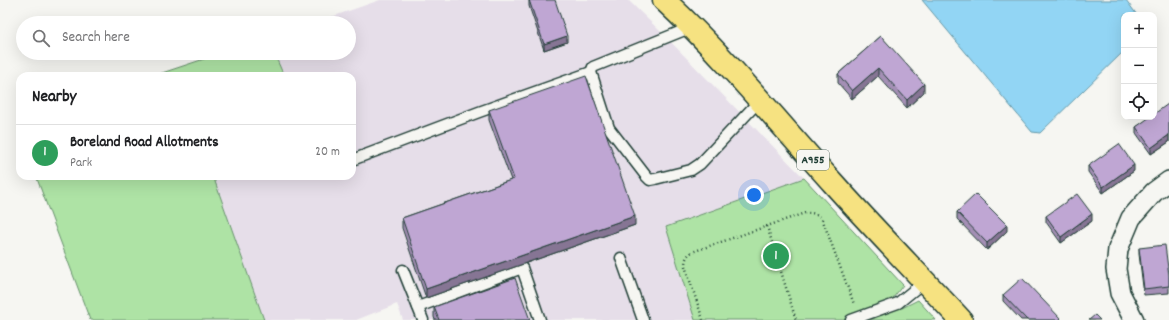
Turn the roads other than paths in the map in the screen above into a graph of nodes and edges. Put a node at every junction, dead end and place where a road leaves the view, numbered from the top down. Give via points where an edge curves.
1 (664, 0) edge
2 (693, 27) junction
3 (591, 72) junction
4 (760, 100) junction
5 (356, 158) edge
6 (1169, 181) edge
7 (621, 258) dead end
8 (403, 270) dead end
9 (925, 281) junction
10 (418, 307) junction
11 (855, 319) edge
12 (423, 320) edge
13 (540, 320) edge
14 (643, 320) edge
15 (961, 320) edge
16 (1134, 320) edge

1 - 2 main road, A955
2 - 3 lane via 593,67
2 - 4 main road, A955
3 - 4 lane via 609,128 650,180 691,170 700,164
3 - 5 lane
4 - 9 main road, A955 via 833,184
6 - 16 street via 1154,192 1131,218 1118,249 1116,269 1120,293
7 - 14 lane
8 - 10 lane
9 - 11 lane via 898,303
9 - 15 main road, A955
10 - 12 lane
10 - 13 lane via 522,268

